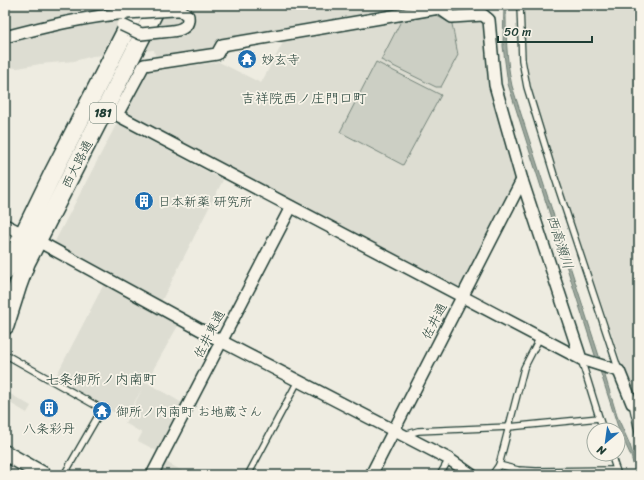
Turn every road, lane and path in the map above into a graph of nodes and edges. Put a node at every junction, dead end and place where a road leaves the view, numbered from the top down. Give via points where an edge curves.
1 (520, 5) edge
2 (166, 8) edge
3 (133, 9) edge
4 (103, 15) junction
5 (5, 38) edge
6 (522, 180) junction
7 (292, 207) junction
8 (5, 225) edge
9 (30, 238) junction
10 (5, 272) edge
11 (462, 297) junction
12 (5, 326) edge
13 (540, 337) junction
14 (221, 341) junction
15 (8, 356) dead end
16 (581, 359) junction
17 (619, 372) junction
18 (298, 380) junction
19 (636, 403) edge
20 (599, 418) junction
21 (600, 422) edge
22 (509, 427) junction
23 (394, 430) junction
24 (404, 436) junction
25 (639, 436) edge
26 (5, 453) edge
27 (449, 459) junction
28 (614, 462) edge
29 (499, 464) junction
30 (617, 472) edge
31 (42, 475) edge
32 (64, 475) edge
33 (152, 475) edge
34 (248, 475) edge
35 (371, 475) edge
36 (440, 475) edge
37 (472, 475) edge
38 (492, 475) edge

1 - 17 lane via 522,60 527,87
2 - 3 street, bridge
2 - 4 street, bridge via 181,10 188,16 186,26 181,29 141,34
2 - 9 main road, 西大路通 / 181
3 - 4 street
3 - 9 main road, 西大路通 / 181
4 - 5 street via 52,24
6 - 7 street via 495,84 489,20 483,15 452,17 439,8 222,45 217,54 144,64 117,115
6 - 11 street, 佐井通
6 - 16 street
7 - 11 street
7 - 14 street, 佐井東通
8 - 9 street
9 - 10 main road, 西大路通 / 181
9 - 12 main road, 西大路通 / 181
9 - 14 street
11 - 13 street
11 - 23 street, 佐井通
13 - 16 street
13 - 22 lane via 524,368
14 - 18 street
14 - 33 street, 佐井東通
15 - 32 lane via 102,409
16 - 17 street
16 - 20 lane
17 - 19 street
18 - 23 street
18 - 34 lane
19 - 25 lane
20 - 21 lane
20 - 22 lane
22 - 24 lane via 418,431
22 - 29 lane
23 - 24 street
23 - 35 street, 佐井通
24 - 27 street
26 - 31 main road
27 - 36 lane
27 - 37 street
28 - 30 lane
29 - 30 lane via 518,470
29 - 38 lane

